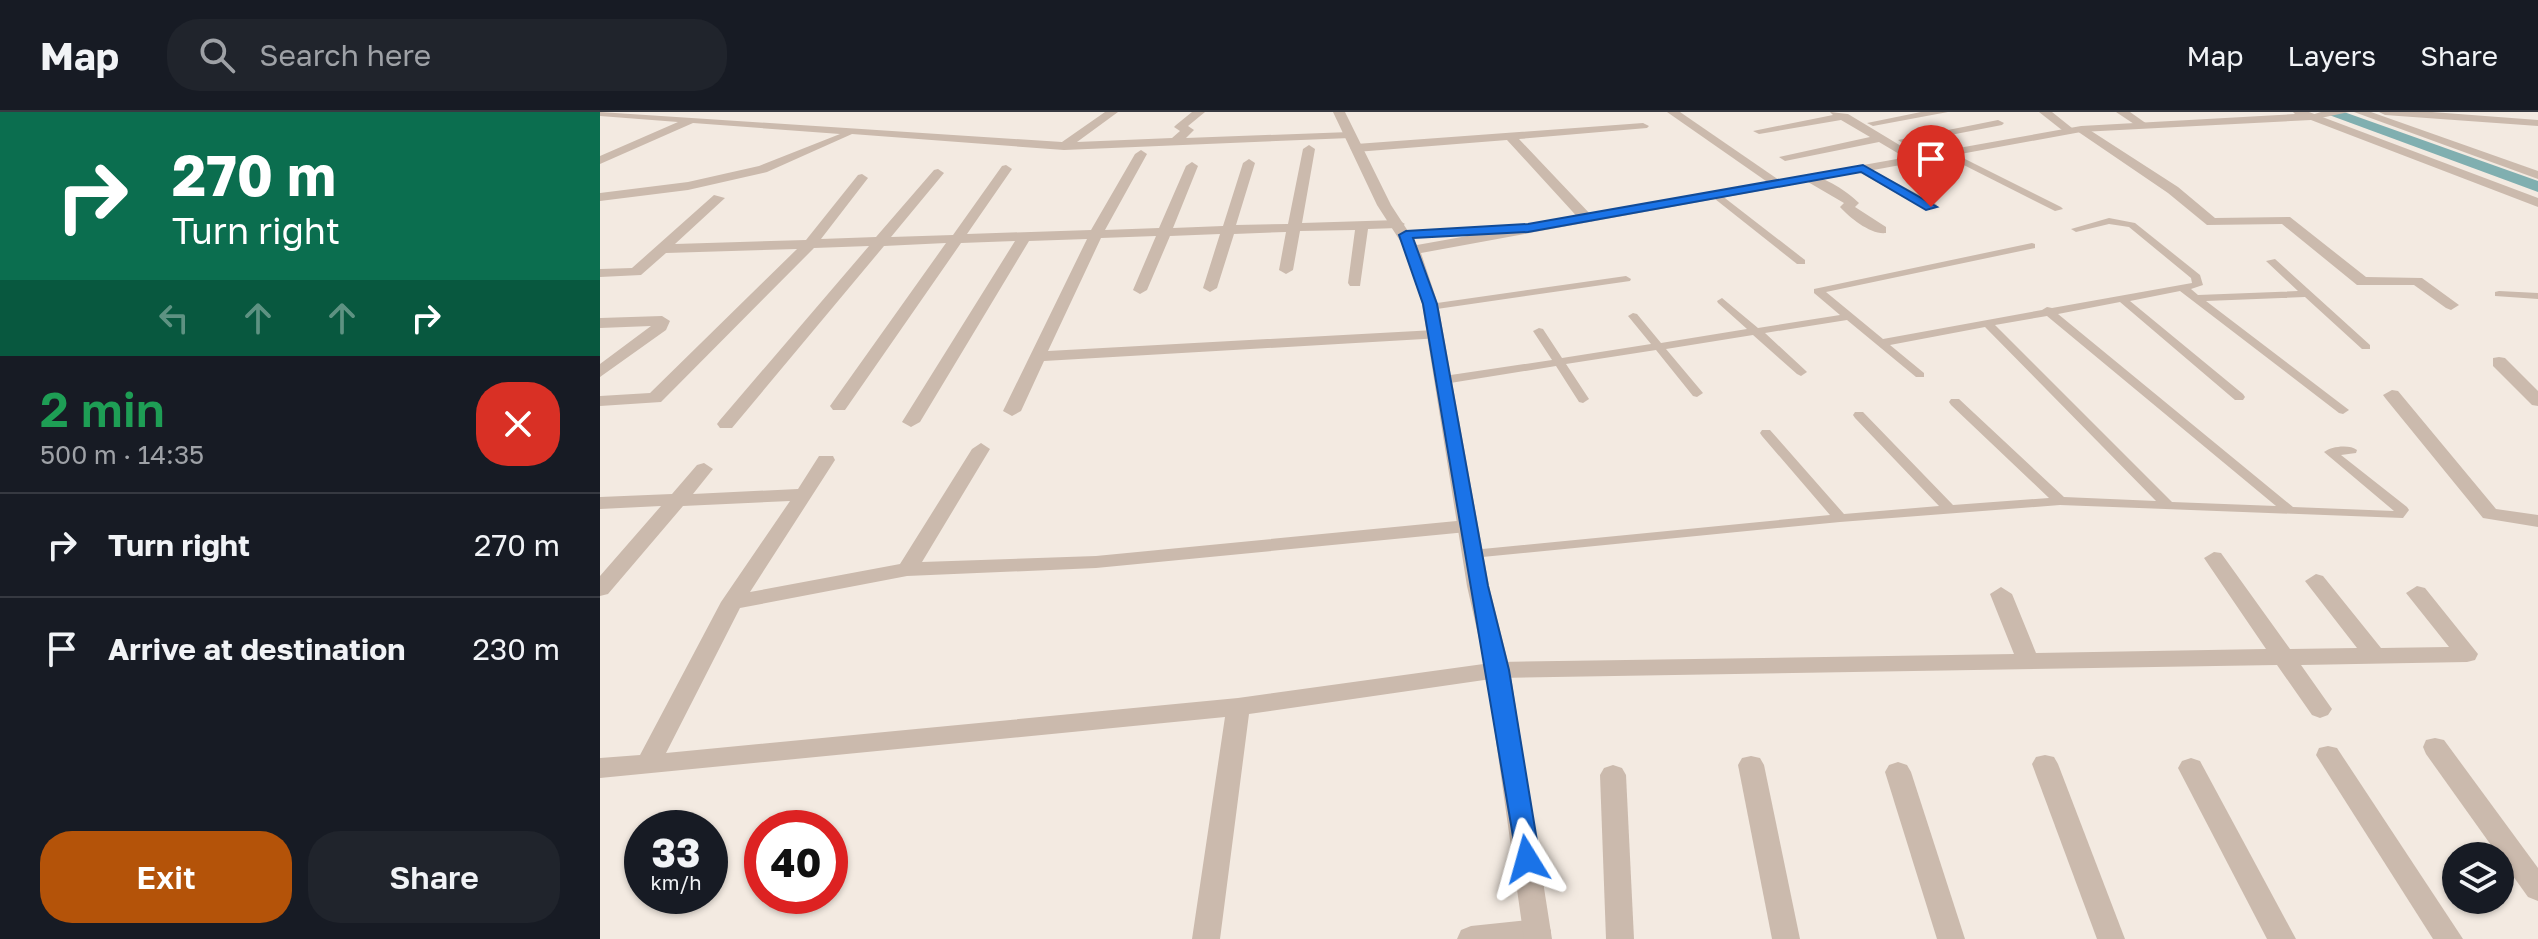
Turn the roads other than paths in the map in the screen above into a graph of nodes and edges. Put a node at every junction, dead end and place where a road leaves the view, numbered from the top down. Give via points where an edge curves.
1 (784, 112) edge
2 (1112, 112) edge
3 (1199, 112) edge
4 (1339, 112) edge
5 (1673, 112) edge
6 (1942, 112) edge
7 (2045, 112) edge
8 (2122, 112) edge
9 (2343, 112) edge
10 (2360, 112) edge
11 (2385, 112) edge
12 (600, 113) edge
13 (1844, 113) edge
14 (2407, 113) edge
15 (2310, 115) edge
16 (692, 120) junction
17 (1873, 123) junction
18 (1998, 123) dead end
19 (2538, 123) edge
20 (2141, 124) junction
21 (756, 125) junction
22 (1643, 126) dead end
23 (2076, 130) junction
24 (1759, 131) dead end
25 (853, 133) junction
26 (1511, 137) junction
27 (1881, 138) junction
28 (1904, 140) junction
29 (1353, 141) junction
30 (1174, 143) junction
31 (1064, 146) junction
32 (1309, 149) dead end
33 (1945, 152) junction
34 (1141, 154) dead end
35 (1931, 154) junction
36 (1785, 157) dead end
37 (1915, 158) junction
38 (600, 160) edge
39 (1249, 163) dead end
40 (1192, 166) dead end
41 (1006, 169) dead end
42 (1863, 169) junction
43 (938, 173) dead end
44 (2538, 175) edge
45 (862, 178) dead end
46 (1812, 179) junction
47 (1780, 185) junction
48 (600, 197) edge
49 (1718, 197) junction
50 (719, 198) dead end
51 (2538, 203) edge
52 (1931, 207) dead end
53 (2058, 209) dead end
54 (1587, 219) junction
55 (1362, 224) junction
56 (1296, 227) junction
57 (2076, 229) dead end
58 (1229, 230) junction
59 (1881, 230) dead end
60 (1163, 232) junction
61 (1096, 234) junction
62 (1406, 236) junction
63 (1024, 237) junction
64 (954, 240) junction
65 (880, 242) junction
66 (810, 244) junction
67 (2032, 246) dead end
68 (660, 249) junction
69 (2271, 261) dead end
70 (1801, 262) dead end
71 (1286, 270) dead end
72 (600, 273) edge
73 (1626, 279) dead end
74 (1355, 283) dead end
75 (1210, 288) dead end
76 (2184, 289) junction
77 (1140, 290) dead end
78 (2308, 294) junction
79 (2499, 294) dead end
80 (2538, 296) edge
81 (2195, 298) junction
82 (2122, 299) junction
83 (1722, 301) dead end
84 (2451, 305) dead end
85 (1430, 307) junction
86 (2047, 310) junction
87 (1633, 316) dead end
88 (1848, 317) junction
89 (1986, 322) junction
90 (600, 323) edge
91 (1539, 331) dead end
92 (1757, 332) junction
93 (1435, 335) junction
94 (1880, 343) junction
95 (1659, 347) junction
96 (2366, 347) dead end
97 (1036, 357) junction
98 (1559, 362) junction
99 (2499, 362) dead end
100 (600, 372) edge
101 (1801, 372) dead end
102 (1920, 375) dead end
103 (1444, 380) junction
104 (1697, 393) dead end
105 (2392, 395) dead end
106 (2239, 397) dead end
107 (1583, 399) dead end
108 (600, 401) edge
109 (2538, 401) edge
110 (1955, 402) dead end
111 (839, 406) dead end
112 (2343, 410) dead end
113 (1012, 411) dead end
114 (1859, 415) dead end
115 (911, 422) dead end
116 (726, 424) dead end
117 (1766, 433) dead end
118 (981, 449) dead end
119 (2351, 450) dead end
120 (826, 460) dead end
121 (704, 469) dead end
122 (804, 495) junction
123 (677, 499) junction
124 (2060, 501) junction
125 (600, 503) edge
126 (2167, 504) junction
127 (1949, 509) junction
128 (2288, 509) junction
129 (1840, 518) junction
130 (2538, 521) edge
131 (1467, 526) junction
132 (1472, 554) junction
133 (2214, 558) dead end
134 (907, 569) junction
135 (2316, 581) dead end
136 (600, 589) edge
137 (2417, 593) dead end
138 (2001, 594) dead end
139 (732, 602) junction
140 (2375, 656) junction
141 (2282, 657) junction
142 (2029, 663) junction
143 (1498, 670) junction
144 (1238, 707) junction
145 (2320, 709) dead end
146 (2435, 747) dead end
147 (2328, 755) dead end
148 (648, 764) junction
149 (2045, 764) dead end
150 (1751, 765) dead end
151 (600, 768) edge
152 (2191, 768) dead end
153 (1898, 772) dead end
154 (1613, 775) dead end
155 (2538, 889) edge
156 (1538, 935) edge
157 (1206, 939) edge
158 (1471, 939) edge
159 (1620, 939) edge
160 (1786, 939) edge
161 (1951, 939) edge
162 (2111, 939) edge
163 (2282, 939) edge
164 (2449, 939) edge

1 - 21 street
2 - 31 street
3 - 30 street via 1180,127 1188,130
4 - 29 street
5 - 47 street
6 - 17 street
7 - 23 street
8 - 20 street
9 - 15 street
10 - 44 street
11 - 14 street
12 - 16 street
13 - 17 street
13 - 24 street
13 - 27 street
14 - 19 street
15 - 20 street
15 - 51 street
16 - 21 street
16 - 38 street
17 - 28 street
18 - 28 street
20 - 23 street
21 - 25 street
22 - 26 street
23 - 33 street
23 - 84 street via 2173,190 2212,222 2285,220 2362,282 2417,281
25 - 31 street
25 - 48 street via 763,169 688,186
26 - 29 street
26 - 54 street
27 - 36 street
27 - 37 street
28 - 35 street
29 - 30 street
29 - 62 street
30 - 31 street
32 - 56 street
33 - 35 street
33 - 53 lane
34 - 61 street
35 - 37 street
37 - 42 street
39 - 58 street
40 - 60 street
41 - 64 street
42 - 46 street
42 - 52 street
43 - 65 street
45 - 66 street
46 - 47 street
46 - 59 street via 1848,200 1851,211
47 - 49 street
49 - 54 street
49 - 70 lane
50 - 68 street
54 - 62 street via 1499,232
55 - 56 street
55 - 62 street
55 - 74 street
56 - 58 street
56 - 71 street
57 - 76 lane via 2109,221 2132,225 2196,277 2198,285
58 - 60 street
58 - 75 street
60 - 61 street
60 - 77 street
61 - 63 street
61 - 97 street
62 - 85 street
63 - 64 street
63 - 115 street
64 - 65 street
64 - 111 street
65 - 66 street
65 - 116 street
66 - 68 street
66 - 108 street via 655,398
67 - 88 lane via 1818,291
68 - 72 street via 636,272
69 - 78 lane
73 - 85 lane
76 - 81 lane
76 - 82 lane
78 - 81 lane
78 - 96 lane
79 - 80 lane
81 - 112 lane
82 - 86 lane
82 - 106 lane
83 - 92 lane
85 - 93 street
86 - 89 lane
86 - 128 lane
87 - 95 lane
88 - 92 lane
88 - 94 lane
89 - 94 lane
89 - 126 lane
90 - 100 street via 662,321
91 - 98 lane
92 - 95 lane
92 - 101 lane
93 - 97 street
93 - 103 street
94 - 102 lane
95 - 98 lane
95 - 104 lane
97 - 113 street
98 - 103 lane
98 - 107 lane
99 - 109 street
103 - 131 street
105 - 130 street via 2490,514
110 - 124 lane
114 - 127 lane
117 - 129 lane
118 - 134 street
119 - 128 lane via 2330,452 2402,510 2398,515
120 - 122 street
121 - 123 street
122 - 123 street
122 - 139 street
123 - 125 street
123 - 136 street
124 - 126 lane
124 - 127 lane
126 - 128 lane
127 - 129 lane
129 - 132 lane
131 - 132 street
131 - 134 street via 1096,562
132 - 143 street
133 - 141 street
134 - 139 street
135 - 140 street
137 - 140 street via 2467,654
138 - 142 street
139 - 148 street
140 - 141 street
141 - 142 street
141 - 145 street
142 - 143 street
143 - 144 street
143 - 156 street
144 - 148 street
144 - 157 street
146 - 155 street
147 - 164 street
148 - 151 street
149 - 162 street
150 - 160 street
152 - 163 street
153 - 161 street
154 - 159 street
156 - 158 street

